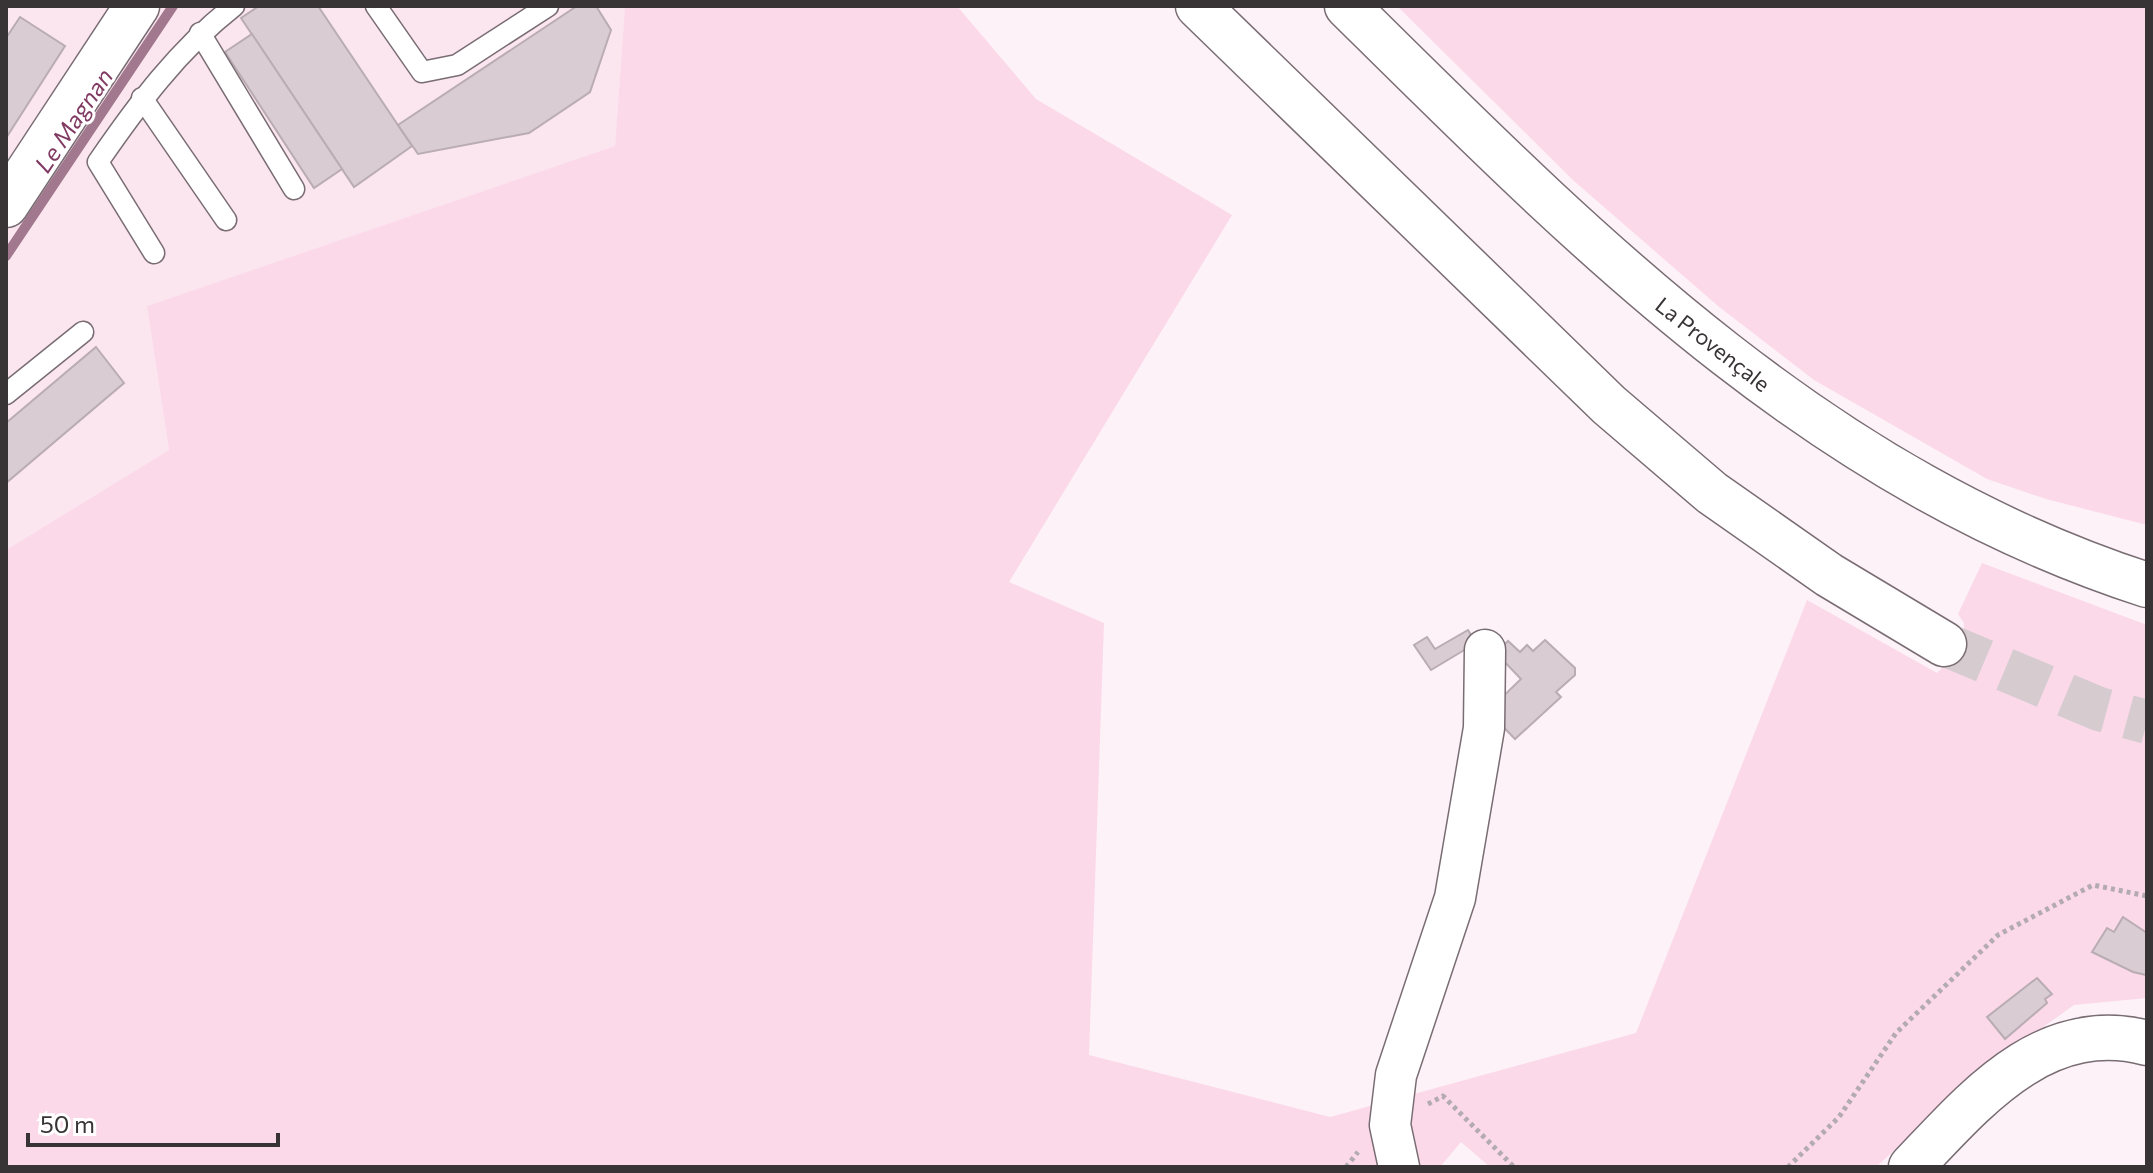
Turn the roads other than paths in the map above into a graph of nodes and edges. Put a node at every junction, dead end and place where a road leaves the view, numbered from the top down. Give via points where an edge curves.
1 (137, 6) edge
2 (234, 6) edge
3 (376, 6) edge
4 (548, 6) edge
5 (1198, 6) edge
6 (1347, 6) edge
7 (200, 33) junction
8 (142, 98) junction
9 (294, 189) dead end
10 (6, 205) edge
11 (226, 220) dead end
12 (154, 253) dead end
13 (83, 332) dead end
14 (6, 394) edge
15 (2147, 585) edge
16 (1944, 644) tunnel mouth
17 (1485, 650) dead end
18 (2147, 1043) edge
19 (1399, 1167) edge
20 (1911, 1167) edge

1 - 10 main road
2 - 7 lane
3 - 4 lane via 422,72 457,65
5 - 16 main road via 1609,405 1712,493 1829,575
6 - 15 main road, La Provençale via 1550,207 1767,388 1921,485 2019,534
7 - 8 lane
7 - 9 lane
8 - 11 lane
8 - 12 lane via 98,162
13 - 14 lane
17 - 19 street via 1484,728 1455,898 1396,1075 1390,1125
18 - 20 main road via 2107,1036 2078,1040 2027,1060 1997,1080

